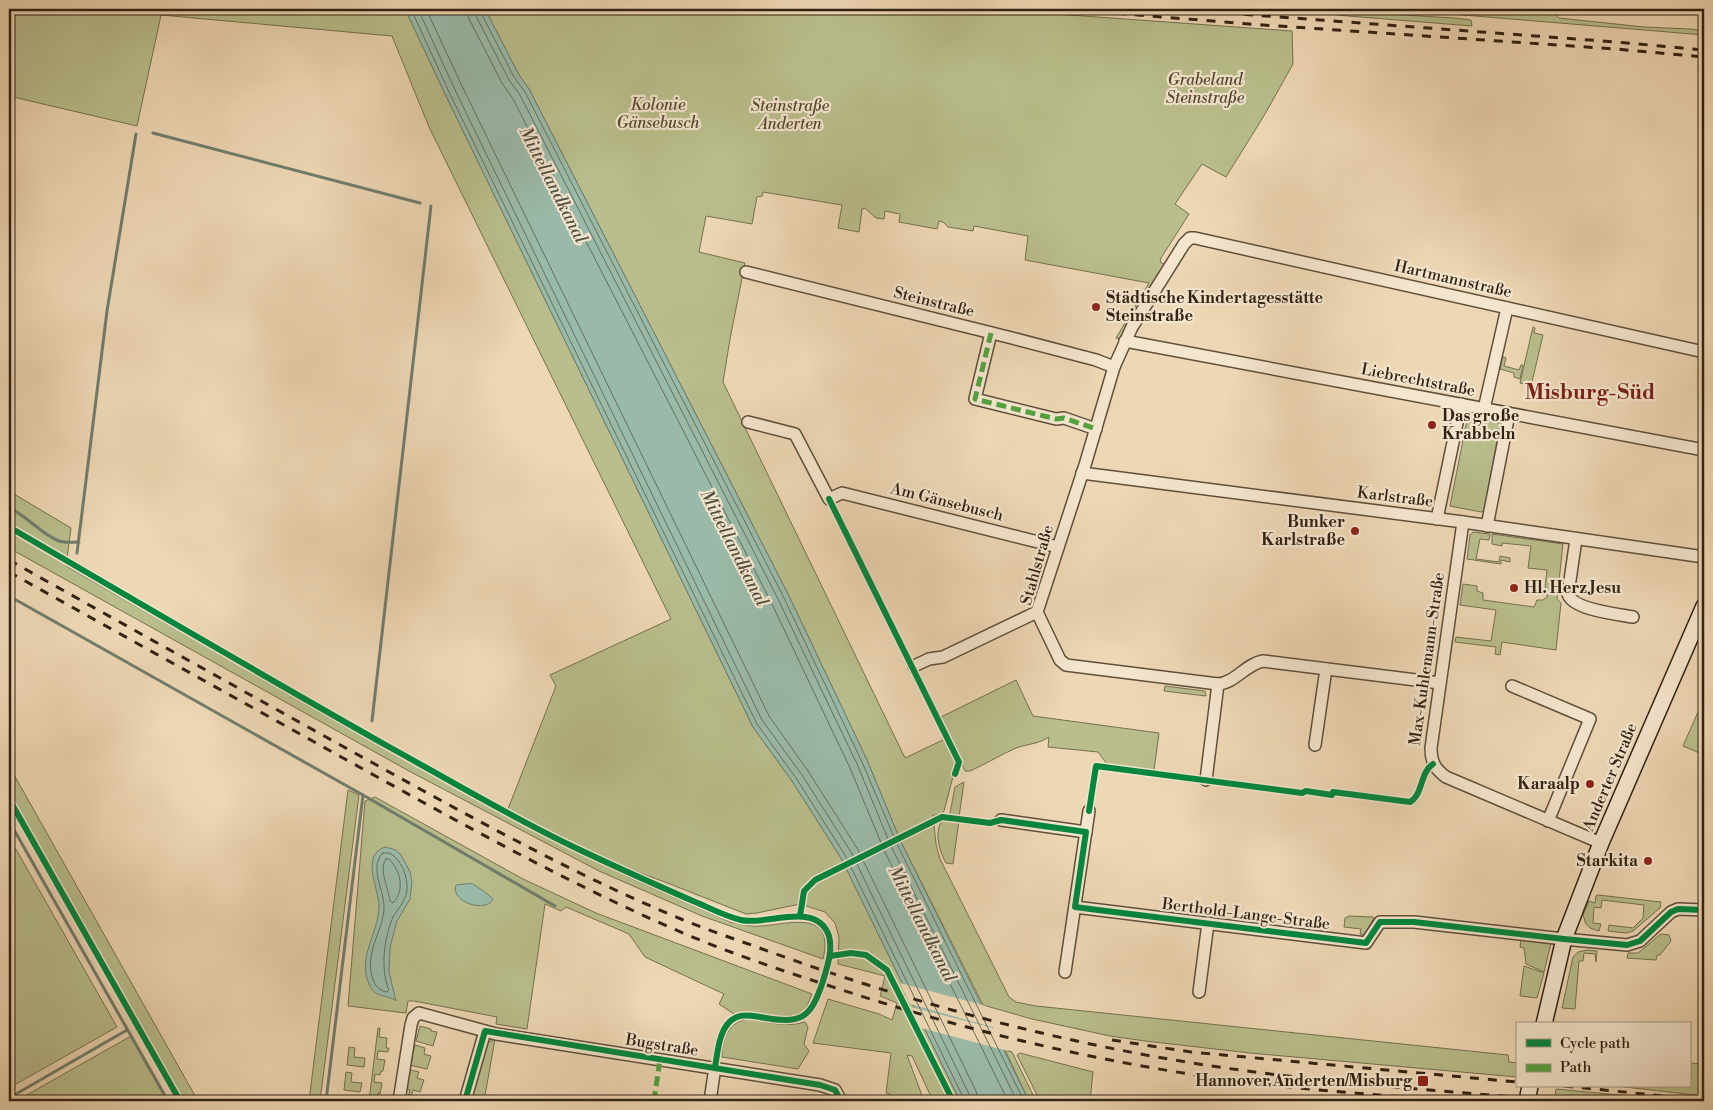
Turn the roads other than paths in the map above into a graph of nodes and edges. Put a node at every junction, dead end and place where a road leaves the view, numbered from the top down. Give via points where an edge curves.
1 (1195, 238) joint
2 (746, 272) dead end
3 (1508, 308) junction
4 (991, 333) junction
5 (1125, 341) junction
6 (1704, 352) edge
7 (1114, 367) junction
8 (1461, 404) junction
9 (1484, 409) junction
10 (1509, 414) junction
11 (748, 422) dead end
12 (1096, 429) junction
13 (1704, 450) edge
14 (1082, 472) junction
15 (1437, 519) junction
16 (1463, 522) junction
17 (1487, 526) junction
18 (1576, 539) junction
19 (1058, 547) junction
20 (1704, 557) edge
21 (1704, 606) edge
22 (1037, 612) junction
23 (1633, 617) dead end
24 (914, 666) dead end
25 (1326, 669) junction
26 (1440, 683) junction
27 (1218, 684) junction
28 (1512, 686) dead end
29 (1315, 745) dead end
30 (1206, 780) dead end
31 (1089, 811) dead end
32 (1001, 820) dead end
33 (1548, 821) junction
34 (1086, 832) junction
35 (1601, 843) junction
36 (1075, 907) junction
37 (1704, 910) edge
38 (1208, 923) junction
39 (1564, 940) junction
40 (1065, 972) dead end
41 (1199, 992) dead end
42 (1544, 1022) edge
43 (485, 1031) junction
44 (714, 1067) junction
45 (1530, 1088) edge
46 (399, 1101) edge
47 (465, 1101) edge
48 (710, 1101) edge
49 (841, 1101) edge
50 (1527, 1101) edge

1 - 3 street, Hartmannstraße
1 - 5 street, Stahlstraße via 1184,244
2 - 4 street, Steinstraße
3 - 6 street, Hartmannstraße
3 - 9 street
4 - 7 street, Steinstraße
4 - 12 street via 975,398 1056,419 1064,418
5 - 7 street, Stahlstraße
5 - 8 street, Liebrechtstraße
7 - 12 street, Stahlstraße
8 - 9 street, Liebrechtstraße
8 - 15 street
9 - 10 street, Liebrechtstraße
10 - 13 street, Liebrechtstraße
10 - 17 street
11 - 19 street, Am Gänsebusch via 796,434 829,498 842,493
12 - 14 street, Stahlstraße
14 - 15 street, Karlstraße
14 - 19 street, Stahlstraße
15 - 16 street, Karlstraße
16 - 17 street, Karlstraße
16 - 26 street, Max-Kuhlemann-Straße
17 - 18 street, Karlstraße
18 - 20 street, Karlstraße
18 - 23 street via 1569,598 1591,609
19 - 22 street, Stahlstraße
21 - 35 main road, Anderter Straße
22 - 24 street via 943,657 928,658
22 - 27 street, Stahlstraße via 1060,660 1066,665
25 - 26 street
25 - 27 street via 1262,661
25 - 29 street
26 - 33 street, Max-Kuhlemann-Straße via 1431,748 1437,771
27 - 30 street
28 - 33 street via 1590,719
31 - 34 street
32 - 34 street
33 - 35 street, Max-Kuhlemann-Straße
34 - 36 street
35 - 39 main road, Anderter Straße
36 - 38 street, Berthold-Lange-Straße
36 - 40 street
37 - 39 street via 1678,909 1671,912 1640,941 1627,945
38 - 39 street, Berthold-Lange-Straße via 1366,943 1380,922 1395,921
38 - 41 street, Berthold-Lange-Straße
39 - 42 main road, Anderter Straße
43 - 44 street, Bugstraße
43 - 46 street, Bugstraße via 419,1013 412,1018
43 - 47 street
44 - 48 street
44 - 49 street, Bugstraße via 820,1085 835,1090
45 - 50 main road, bridge

